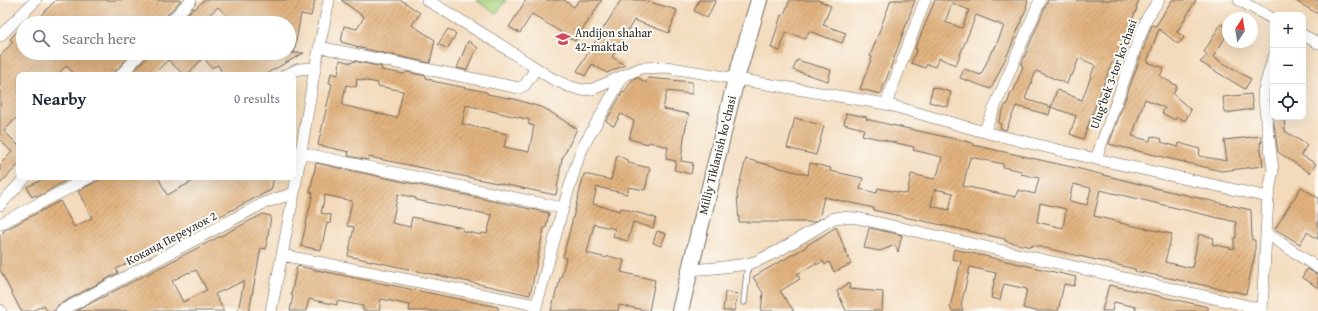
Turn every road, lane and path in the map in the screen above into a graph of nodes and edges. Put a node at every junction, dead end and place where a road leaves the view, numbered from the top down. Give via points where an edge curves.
1 (36, 0) edge
2 (191, 0) edge
3 (329, 0) edge
4 (427, 0) edge
5 (759, 0) edge
6 (925, 0) edge
7 (1040, 0) edge
8 (1159, 0) edge
9 (1239, 0) edge
10 (20, 16) edge
11 (176, 16) edge
12 (1270, 17) edge
13 (16, 20) edge
14 (0, 36) edge
15 (1306, 37) edge
16 (1318, 43) edge
17 (319, 47) junction
18 (135, 60) edge
19 (315, 68) junction
20 (536, 68) junction
21 (1270, 68) edge
22 (124, 72) edge
23 (292, 72) edge
24 (623, 76) junction
25 (736, 79) junction
26 (886, 104) junction
27 (984, 132) junction
28 (301, 153) junction
29 (1096, 159) junction
30 (23, 180) edge
31 (84, 180) edge
32 (294, 192) junction
33 (1268, 197) junction
34 (0, 205) edge
35 (563, 208) junction
36 (0, 224) edge
37 (1266, 233) junction
38 (282, 255) junction
39 (748, 264) junction
40 (1318, 268) edge
41 (689, 270) junction
42 (744, 302) dead end
43 (536, 308) edge
44 (1262, 310) edge
45 (61, 311) edge
46 (271, 311) edge
47 (680, 311) edge

1 - 10 street
2 - 11 street
3 - 17 street
4 - 20 street
5 - 25 main road, Milliy Tiklanish ko'chasi
6 - 26 street
7 - 27 street
8 - 29 street, Ulug‘bek 3-tor koʻchasi via 1147,18
9 - 12 street
13 - 14 street
15 - 16 street
17 - 19 street
17 - 20 street via 518,88 525,86
18 - 22 street
19 - 23 street
19 - 28 street
20 - 24 street via 568,86 582,90 593,89
21 - 33 street via 1263,93 1273,170
24 - 25 street via 640,68 653,67
24 - 35 street via 579,156
25 - 26 street
25 - 41 main road, Milliy Tiklanish ko'chasi
26 - 27 street
27 - 29 street
28 - 32 street
28 - 35 street
29 - 33 street
30 - 34 street
31 - 36 street
32 - 38 street
32 - 45 street, Коканд Πереулок 2 via 264,203
33 - 37 street
35 - 43 street
37 - 40 street
37 - 44 street
38 - 43 street
38 - 46 street
39 - 41 street
39 - 42 lane
39 - 44 street via 780,250 832,219 857,218
41 - 47 main road, Milliy Tiklanish ko'chasi

